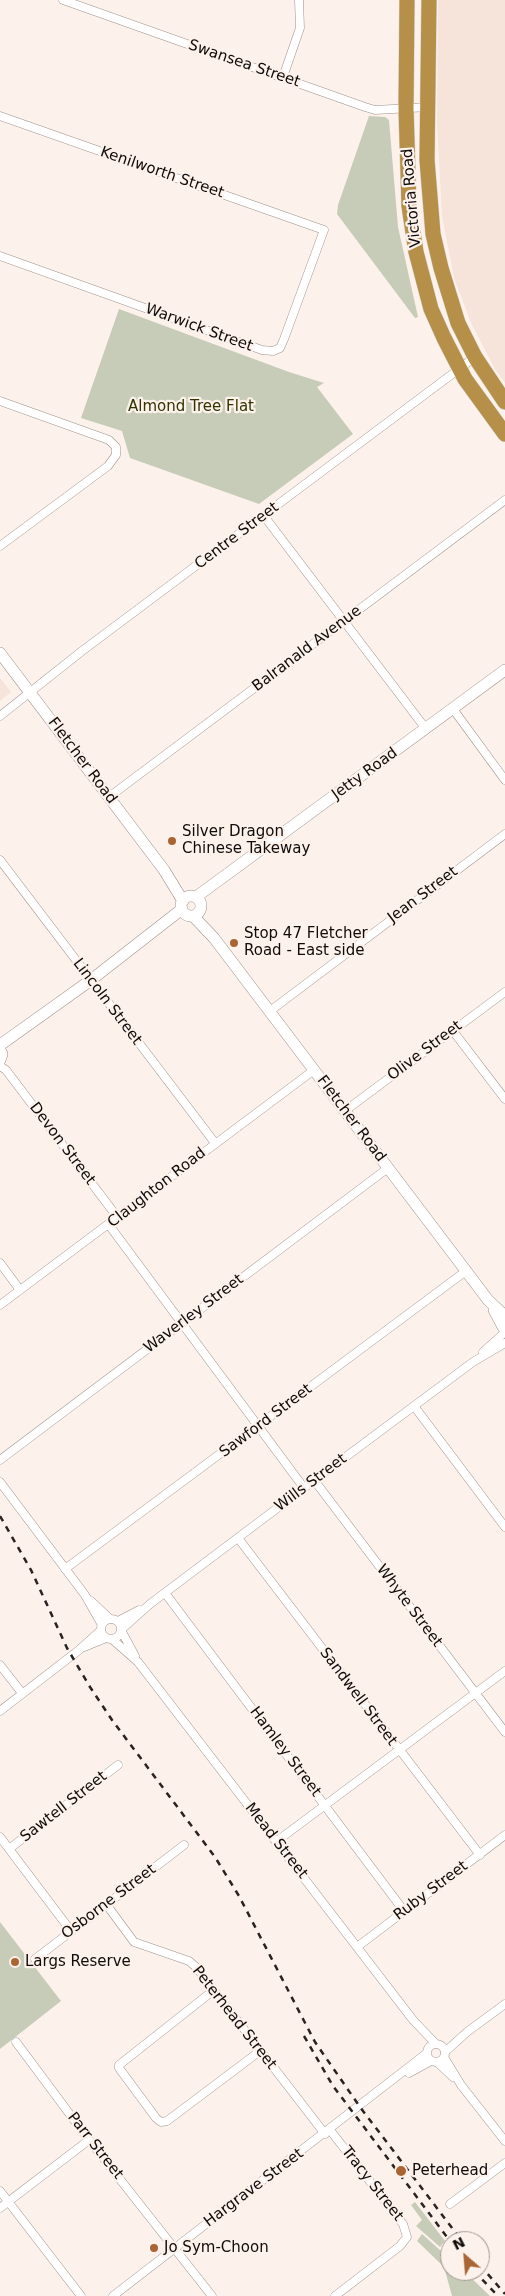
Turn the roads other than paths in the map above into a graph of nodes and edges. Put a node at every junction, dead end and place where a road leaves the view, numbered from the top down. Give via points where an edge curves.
1 (63, 0) edge
2 (299, 0) edge
3 (408, 0) edge
4 (429, 0) edge
5 (283, 77) junction
6 (428, 107) junction
7 (406, 108) junction
8 (0, 116) edge
9 (324, 230) joint
10 (0, 256) edge
11 (474, 357) junction
12 (459, 368) junction
13 (0, 401) edge
14 (505, 402) edge
15 (505, 434) edge
16 (505, 500) edge
17 (264, 516) junction
18 (0, 546) edge
19 (344, 622) junction
20 (0, 653) edge
21 (505, 670) edge
22 (30, 692) junction
23 (453, 709) junction
24 (0, 716) edge
25 (426, 729) junction
26 (505, 780) edge
27 (109, 797) junction
28 (505, 834) edge
29 (0, 860) edge
30 (191, 906) junction
31 (91, 980) junction
32 (505, 992) edge
33 (270, 1011) junction
34 (453, 1030) junction
35 (1, 1057) edge
36 (314, 1070) junction
37 (505, 1099) edge
38 (346, 1110) junction
39 (214, 1143) junction
40 (388, 1168) junction
41 (118, 1218) junction
42 (109, 1225) junction
43 (0, 1263) edge
44 (466, 1271) junction
45 (20, 1290) junction
46 (0, 1305) edge
47 (182, 1323) junction
48 (504, 1330) edge
49 (414, 1406) junction
50 (259, 1426) junction
51 (0, 1460) edge
52 (314, 1480) junction
53 (0, 1482) edge
54 (304, 1488) junction
55 (505, 1528) edge
56 (238, 1538) junction
57 (65, 1569) junction
58 (165, 1593) junction
59 (85, 1595) junction
60 (150, 1604) junction
61 (110, 1619) junction
62 (118, 1621) junction
63 (101, 1627) junction
64 (122, 1631) junction
65 (109, 1639) junction
66 (79, 1650) junction
67 (138, 1662) junction
68 (0, 1665) edge
69 (505, 1671) edge
70 (22, 1693) junction
71 (475, 1693) junction
72 (0, 1711) edge
73 (505, 1732) edge
74 (398, 1750) junction
75 (118, 1765) dead end
76 (324, 1805) junction
77 (505, 1835) edge
78 (0, 1838) edge
79 (277, 1841) junction
80 (184, 1845) dead end
81 (9, 1849) junction
82 (480, 1855) junction
83 (106, 1904) junction
84 (404, 1911) junction
85 (71, 1931) junction
86 (357, 1947) junction
87 (35, 1958) dead end
88 (214, 1990) junction
89 (505, 2004) edge
90 (16, 2042) dead end
91 (260, 2052) junction
92 (436, 2052) junction
93 (327, 2132) junction
94 (89, 2140) junction
95 (505, 2141) edge
96 (505, 2163) edge
97 (0, 2191) edge
98 (8, 2202) junction
99 (450, 2204) dead end
100 (0, 2208) edge
101 (175, 2248) junction
102 (80, 2296) edge
103 (113, 2296) edge
104 (212, 2296) edge
105 (335, 2296) edge

1 - 5 street, Swansea Street
2 - 5 street via 300,28
3 - 7 highway, Victoria Road
4 - 6 highway, Victoria Road
5 - 7 street, Swansea Street via 375,110
6 - 7 street, Swansea Street
6 - 11 highway, Victoria Road via 428,187 433,234 458,323
7 - 12 highway, Victoria Road via 410,206 416,252 431,309
8 - 9 street, Kenilworth Street
9 - 10 street, Warwick Street via 284,339 280,348 273,351 262,350
11 - 12 street, Centre Street
11 - 14 highway, Victoria Road
12 - 15 highway, Victoria Road
12 - 17 street, Centre Street
13 - 18 street via 109,440 116,447 113,461
16 - 19 street, Balranald Avenue
17 - 19 street
17 - 22 street, Centre Street
19 - 25 street
19 - 27 street, Balranald Avenue
20 - 22 street, Fletcher Road
21 - 23 street, Jetty Road
22 - 24 street, Centre Street
22 - 27 street, Fletcher Road
23 - 25 street, Jetty Road
23 - 26 street
25 - 30 street, Jetty Road
27 - 30 street, Fletcher Road
28 - 33 street, Jean Street
29 - 31 street, Lincoln Street
30 - 31 street, Jetty Road
30 - 33 street, Fletcher Road
31 - 35 street, Jetty Road via 14,1036
31 - 39 street, Lincoln Street
32 - 34 street, Olive Street
33 - 36 street, Fletcher Road
34 - 37 street
34 - 38 street, Olive Street
35 - 41 street, Devon Street
36 - 38 street, Fletcher Road
36 - 39 street, Claughton Road
38 - 40 street, Fletcher Road
39 - 41 street, Claughton Road
40 - 44 street, Fletcher Road
40 - 47 street, Waverley Street
41 - 42 street, Claughton Road
42 - 45 street, Claughton Road
42 - 47 street
43 - 45 street
44 - 48 street, Fletcher Road via 488,1300
44 - 50 street, Sawford Street
45 - 46 street, Claughton Road
47 - 50 street
47 - 51 street, Waverley Street
48 - 49 street, Wills Street via 473,1362
49 - 52 street, Wills Street
49 - 55 street
50 - 54 street
50 - 57 street, Sawford Street
52 - 54 street, Wills Street
52 - 71 street, Whyte Street
53 - 57 street
54 - 56 street, Wills Street
56 - 58 street, Wills Street
56 - 74 street, Sandwell Street
57 - 59 street
58 - 60 street, Wills Street
58 - 76 street, Hamley Street
59 - 61 street
59 - 63 street
60 - 62 street, Wills Street
60 - 64 street, Wills Street
61 - 62 street
61 - 63 street
62 - 64 street, Mead Street
63 - 65 street, Mead Street
63 - 66 street
64 - 65 street, Wills Street
64 - 67 street, Mead Street
65 - 66 street
65 - 67 street, Mead Street
66 - 70 street
67 - 79 street, Mead Street
68 - 70 street
69 - 71 street
70 - 72 street
71 - 73 street, Whyte Street
71 - 74 street
74 - 76 street
74 - 82 street, Sandwell Street
75 - 81 street, Sawtell Street
76 - 79 street
76 - 84 street, Hamley Street
77 - 82 street, Ruby Street
78 - 81 street
79 - 86 street, Mead Street
80 - 83 street, Osborne Street
81 - 85 street
82 - 84 street, Ruby Street
83 - 85 street, Osborne Street
83 - 88 street, Peterhead Street via 134,1942 189,1961
84 - 86 street, Ruby Street
85 - 87 street, Osborne Street
86 - 92 street, Mead Street
88 - 91 street, Peterhead Street
88 - 91 street via 119,2068 161,2122 167,2121
89 - 92 street, Hargrave Street
90 - 94 street, Parr Street
91 - 93 street, Peterhead Street
92 - 93 street, Hargrave Street
92 - 95 street, Mead Street
93 - 101 street, Hargrave Street
93 - 105 street, Tracy Street via 403,2224 407,2236 406,2241
94 - 98 street
94 - 101 street, Parr Street
96 - 99 street
97 - 98 street
98 - 100 street
98 - 102 street
101 - 103 street, Hargrave Street
101 - 104 street, Parr Street

